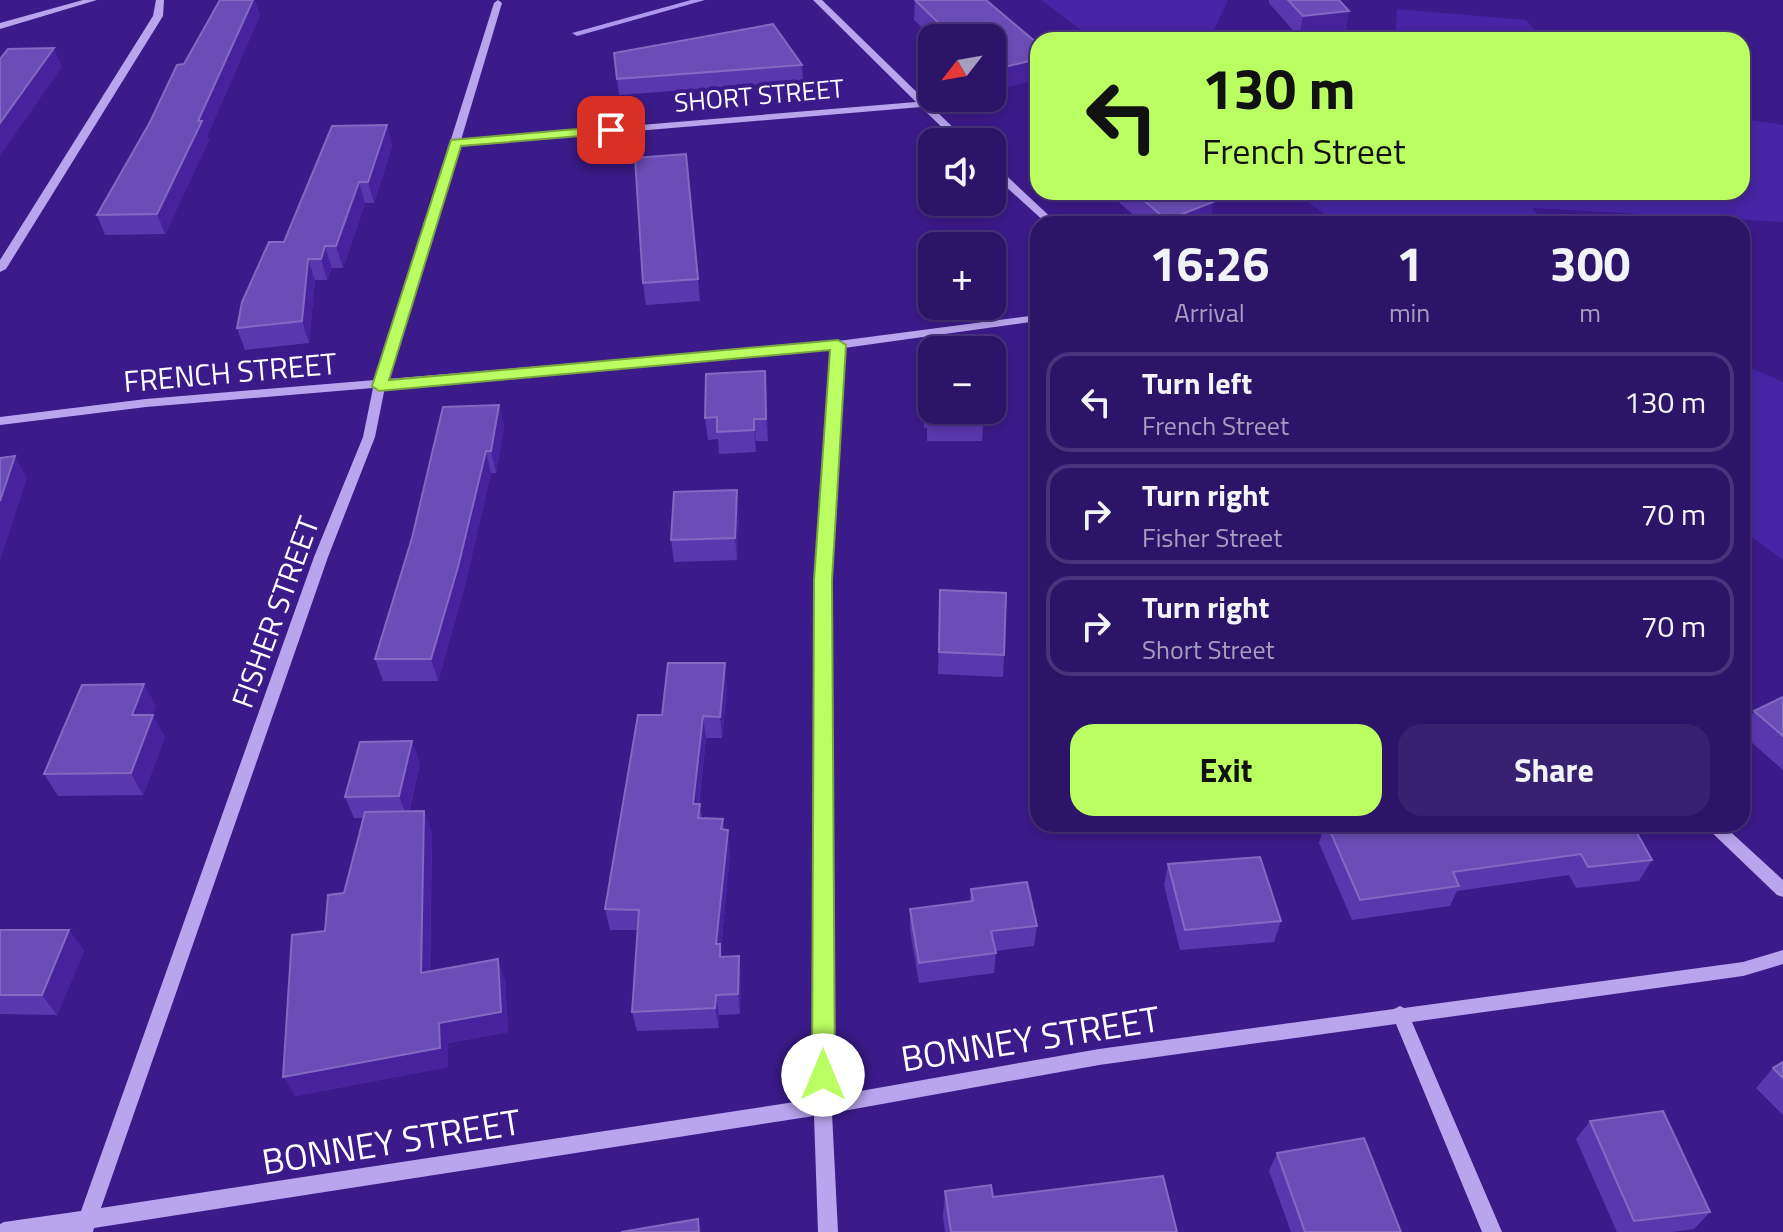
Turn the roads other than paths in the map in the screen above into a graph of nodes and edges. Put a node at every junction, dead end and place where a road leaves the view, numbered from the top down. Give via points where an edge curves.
1 (93, 0) edge
2 (160, 0) edge
3 (817, 0) edge
4 (498, 3) dead end
5 (0, 26) edge
6 (918, 100) edge
7 (918, 104) edge
8 (931, 112) edge
9 (948, 128) edge
10 (456, 143) junction
11 (1006, 181) edge
12 (1044, 216) edge
13 (0, 269) edge
14 (1030, 319) edge
15 (838, 345) junction
16 (379, 386) junction
17 (0, 421) edge
18 (1720, 832) edge
19 (1783, 890) edge
20 (1783, 957) edge
21 (1400, 1014) junction
22 (823, 1106) junction
23 (84, 1227) edge
24 (4, 1232) edge
25 (828, 1232) edge
26 (1492, 1232) edge

1 - 5 street
2 - 13 street via 158,16
3 - 6 street
4 - 10 street, FISHER STREET
7 - 10 street, SHORT STREET
8 - 9 street
10 - 16 street, FISHER STREET
11 - 12 street
14 - 15 street, FRENCH STREET
15 - 16 street, FRENCH STREET
15 - 22 street via 823,580
16 - 17 street, FRENCH STREET via 146,403
16 - 23 street, FISHER STREET via 369,437 316,572
18 - 19 street
20 - 21 street, BONNEY STREET via 1743,969
21 - 22 street, BONNEY STREET via 1099,1057
21 - 26 street
22 - 23 street, BONNEY STREET
22 - 25 street
23 - 24 street, BONNEY STREET

